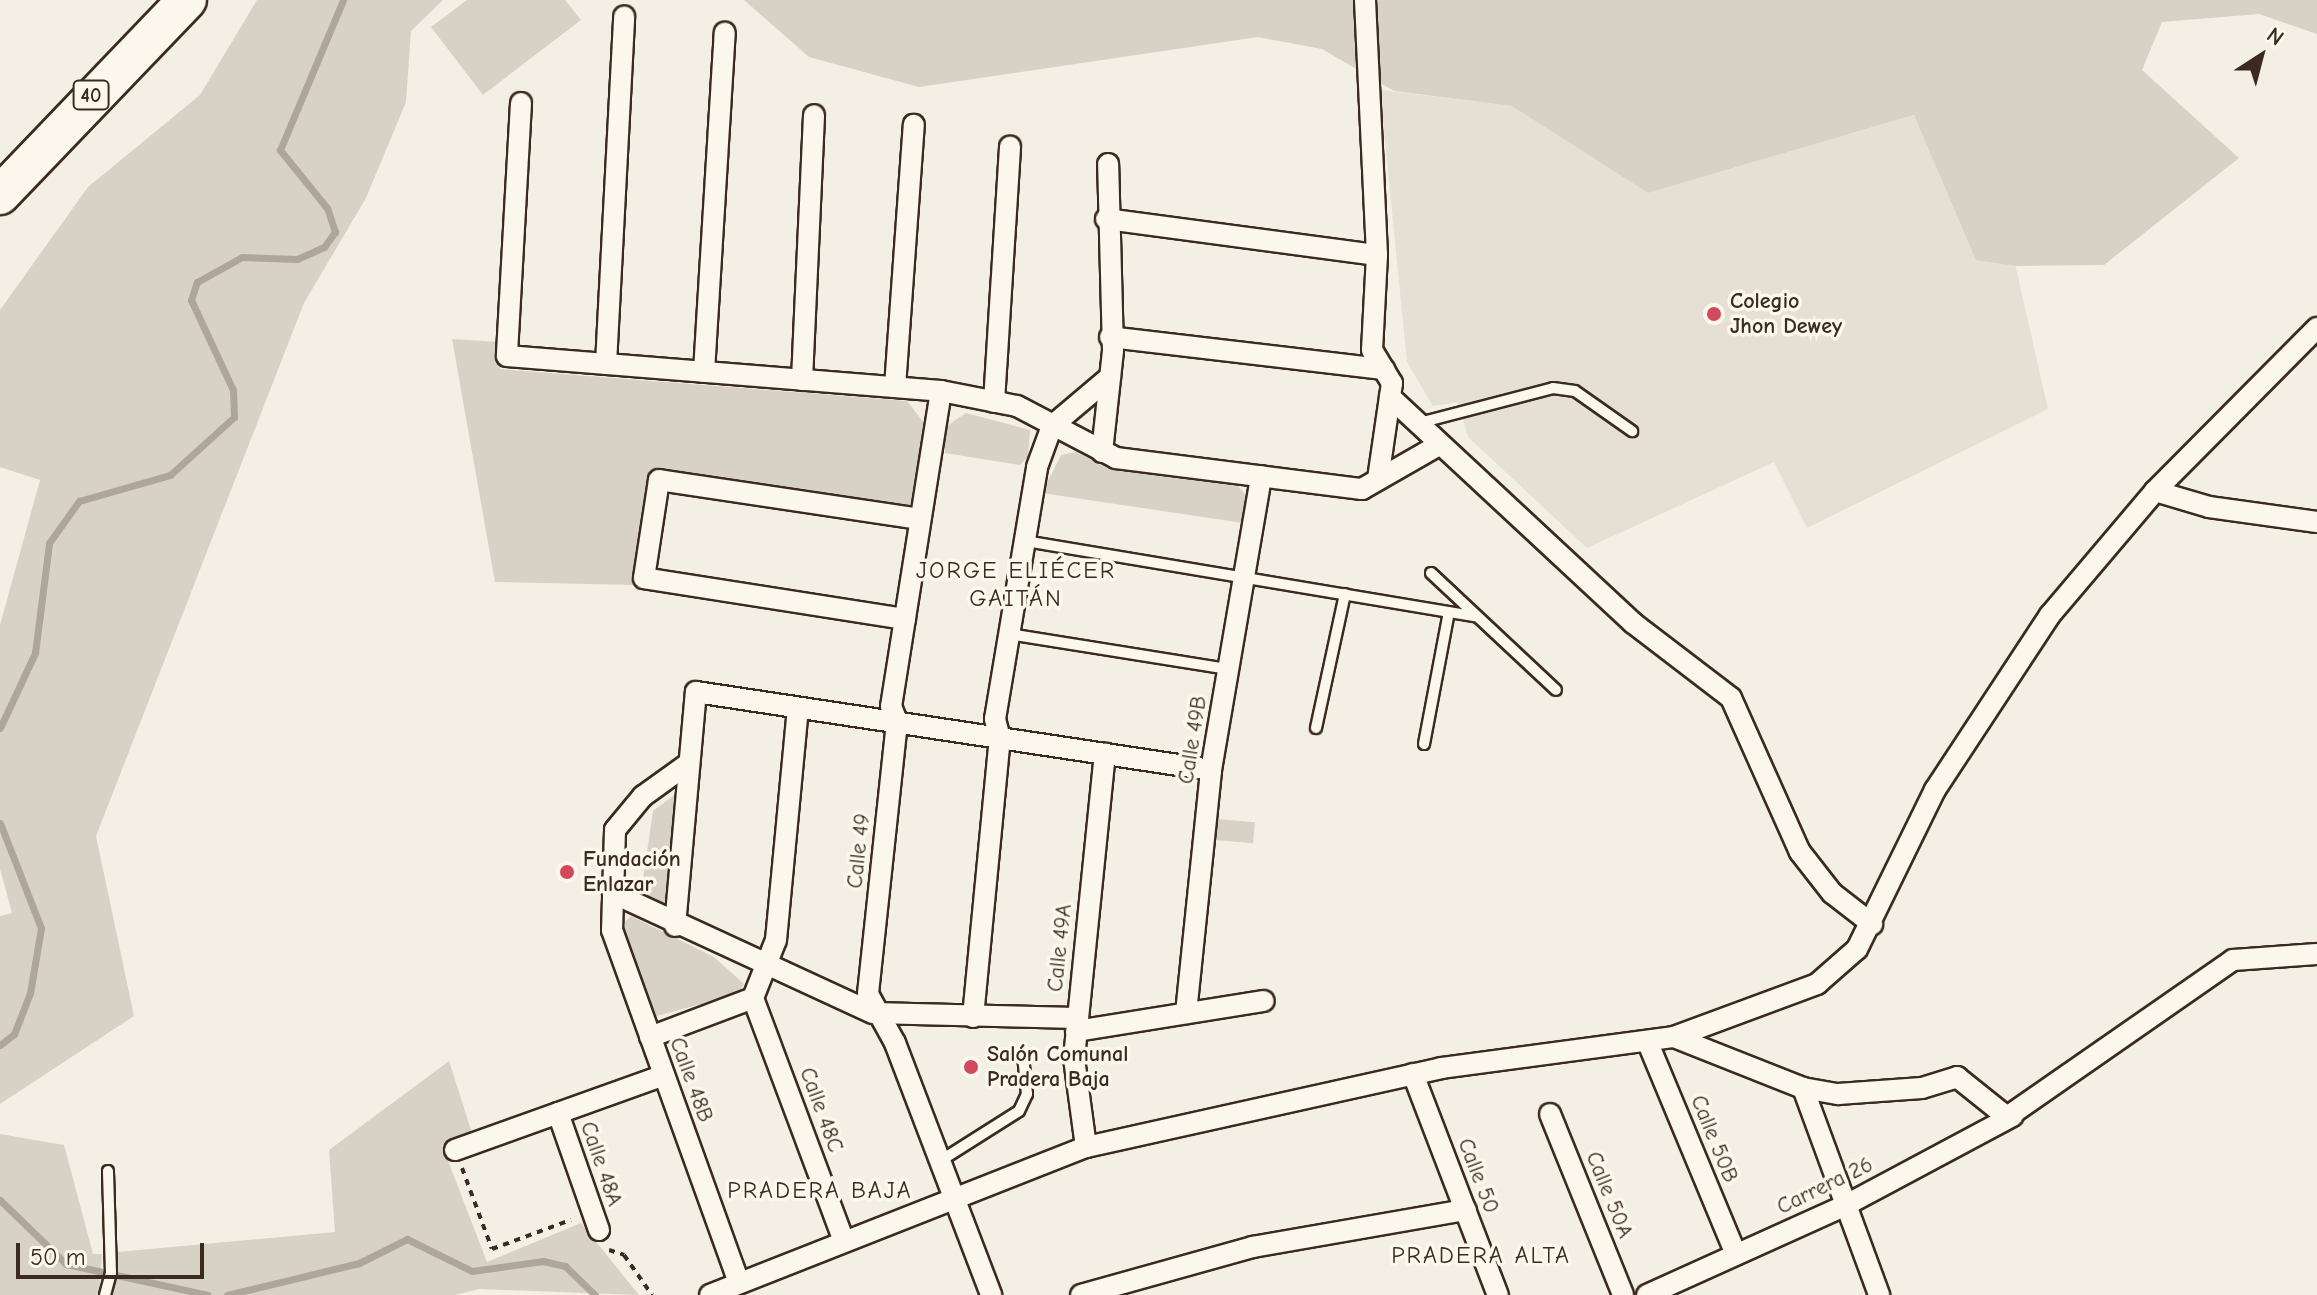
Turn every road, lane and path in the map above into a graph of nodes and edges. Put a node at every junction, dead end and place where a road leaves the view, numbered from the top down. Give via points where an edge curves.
1 (187, 0) edge
2 (1365, 0) edge
3 (624, 16) dead end
4 (725, 33) dead end
5 (521, 103) dead end
6 (814, 115) dead end
7 (914, 125) dead end
8 (1010, 147) dead end
9 (1108, 164) dead end
10 (0, 195) edge
11 (1106, 219) junction
12 (1377, 255) junction
13 (2317, 328) edge
14 (1110, 337) junction
15 (606, 364) junction
16 (1384, 369) junction
17 (704, 372) junction
18 (1110, 377) junction
19 (802, 380) junction
20 (895, 387) junction
21 (941, 391) junction
22 (1390, 397) junction
23 (994, 402) junction
24 (1419, 423) junction
25 (1052, 426) junction
26 (1632, 431) dead end
27 (1437, 446) junction
28 (1102, 452) junction
29 (1261, 476) junction
30 (1378, 479) junction
31 (2155, 491) junction
32 (920, 519) junction
33 (2317, 522) edge
34 (1025, 541) junction
35 (1431, 573) dead end
36 (1244, 578) junction
37 (1345, 594) junction
38 (1449, 612) junction
39 (1475, 616) junction
40 (905, 619) junction
41 (1009, 634) junction
42 (1228, 669) junction
43 (1556, 690) dead end
44 (798, 708) junction
45 (897, 722) junction
46 (1316, 728) dead end
47 (1000, 738) junction
48 (1424, 744) dead end
49 (1105, 754) junction
50 (689, 763) junction
51 (1211, 770) junction
52 (613, 893) junction
53 (1872, 924) junction
54 (675, 926) junction
55 (2317, 954) edge
56 (767, 967) junction
57 (753, 998) junction
58 (1264, 1001) dead end
59 (873, 1013) junction
60 (1186, 1013) junction
61 (973, 1017) junction
62 (1077, 1025) junction
63 (650, 1037) junction
64 (1674, 1037) junction
65 (1648, 1043) junction
66 (1023, 1056) dead end
67 (1413, 1074) junction
68 (664, 1075) junction
69 (1803, 1088) junction
70 (2020, 1112) junction
71 (558, 1113) junction
72 (1550, 1114) dead end
73 (1086, 1147) junction
74 (455, 1150) joint
75 (940, 1161) junction
76 (108, 1171) dead end
77 (955, 1200) junction
78 (1846, 1205) junction
79 (1466, 1210) junction
80 (596, 1221) junction
81 (843, 1239) junction
82 (1736, 1254) junction
83 (738, 1280) junction
84 (105, 1295) edge
85 (652, 1295) edge
86 (710, 1295) edge
87 (991, 1295) edge
88 (1081, 1295) edge
89 (1498, 1295) edge
90 (1623, 1295) edge
91 (1647, 1295) edge
92 (1879, 1295) edge

1 - 10 highway, 40
2 - 12 street
3 - 15 street
4 - 17 street
5 - 15 street via 507,356
6 - 19 street
7 - 20 street
8 - 23 street
9 - 11 street
11 - 12 street
11 - 14 street
12 - 16 street via 1372,350
13 - 31 street
14 - 16 street
14 - 18 street
15 - 17 street
16 - 22 street
17 - 19 street
18 - 25 street
18 - 28 street
19 - 20 street
20 - 21 street
21 - 23 street
21 - 32 street, Calle 49
22 - 24 street
22 - 30 street
23 - 25 street
24 - 26 lane via 1553,388 1575,391
24 - 27 street
25 - 28 street
25 - 34 street
27 - 30 street
27 - 53 street via 1633,623 1731,698 1815,876
28 - 29 street
29 - 30 street via 1362,489
29 - 36 street, Calle 49B
31 - 33 street via 2209,507
31 - 53 street via 1993,696 1935,790
32 - 40 street, Calle 49
32 - 40 street via 659,480 656,494 644,578
34 - 36 lane
34 - 41 street
35 - 39 lane
36 - 37 lane
36 - 42 street, Calle 49B
37 - 38 lane
37 - 46 lane
38 - 39 lane
38 - 48 lane
39 - 43 lane
40 - 45 street, Calle 49 via 891,706
41 - 42 lane
41 - 47 street via 995,719
42 - 51 street, Calle 49B
44 - 45 street
44 - 50 street via 696,692
44 - 56 street via 776,940
45 - 47 street
45 - 59 street, Calle 49 via 868,994
47 - 49 street
47 - 61 street
49 - 51 street
49 - 62 street, Calle 49A
50 - 52 street, Calle 48B via 643,796 615,830
50 - 54 street
51 - 60 street, Calle 49B
52 - 54 street
52 - 63 street, Calle 48B via 612,930
53 - 64 street via 1857,949 1817,984
54 - 56 street
55 - 70 street, Carrera 26 via 2233,960
56 - 57 street
56 - 59 street
57 - 63 street
57 - 81 street, Calle 48C
58 - 60 street
59 - 61 street
59 - 75 street via 895,1043
60 - 62 street
61 - 62 street
62 - 73 street, Calle 49A
63 - 68 street, Calle 48B
64 - 65 street
64 - 69 street
65 - 67 street
65 - 82 street, Calle 50B
66 - 75 lane via 1027,1094 1019,1111
67 - 73 street
67 - 79 street, Calle 50
68 - 71 street
68 - 83 street, Calle 48B
69 - 70 street via 1884,1092 1957,1077 1999,1116
69 - 78 street
70 - 78 street, Carrera 26
71 - 74 street
71 - 80 street, Calle 48A
72 - 90 street, Calle 50A
73 - 77 street
74 - 80 path via 492,1249
75 - 77 street
76 - 84 lane via 111,1273
77 - 81 street
77 - 87 street
78 - 82 street, Carrera 26
78 - 92 street
79 - 88 street via 1253,1247
79 - 89 street, Calle 50
80 - 85 path
81 - 83 street
82 - 91 street, Carrera 26
83 - 86 street

